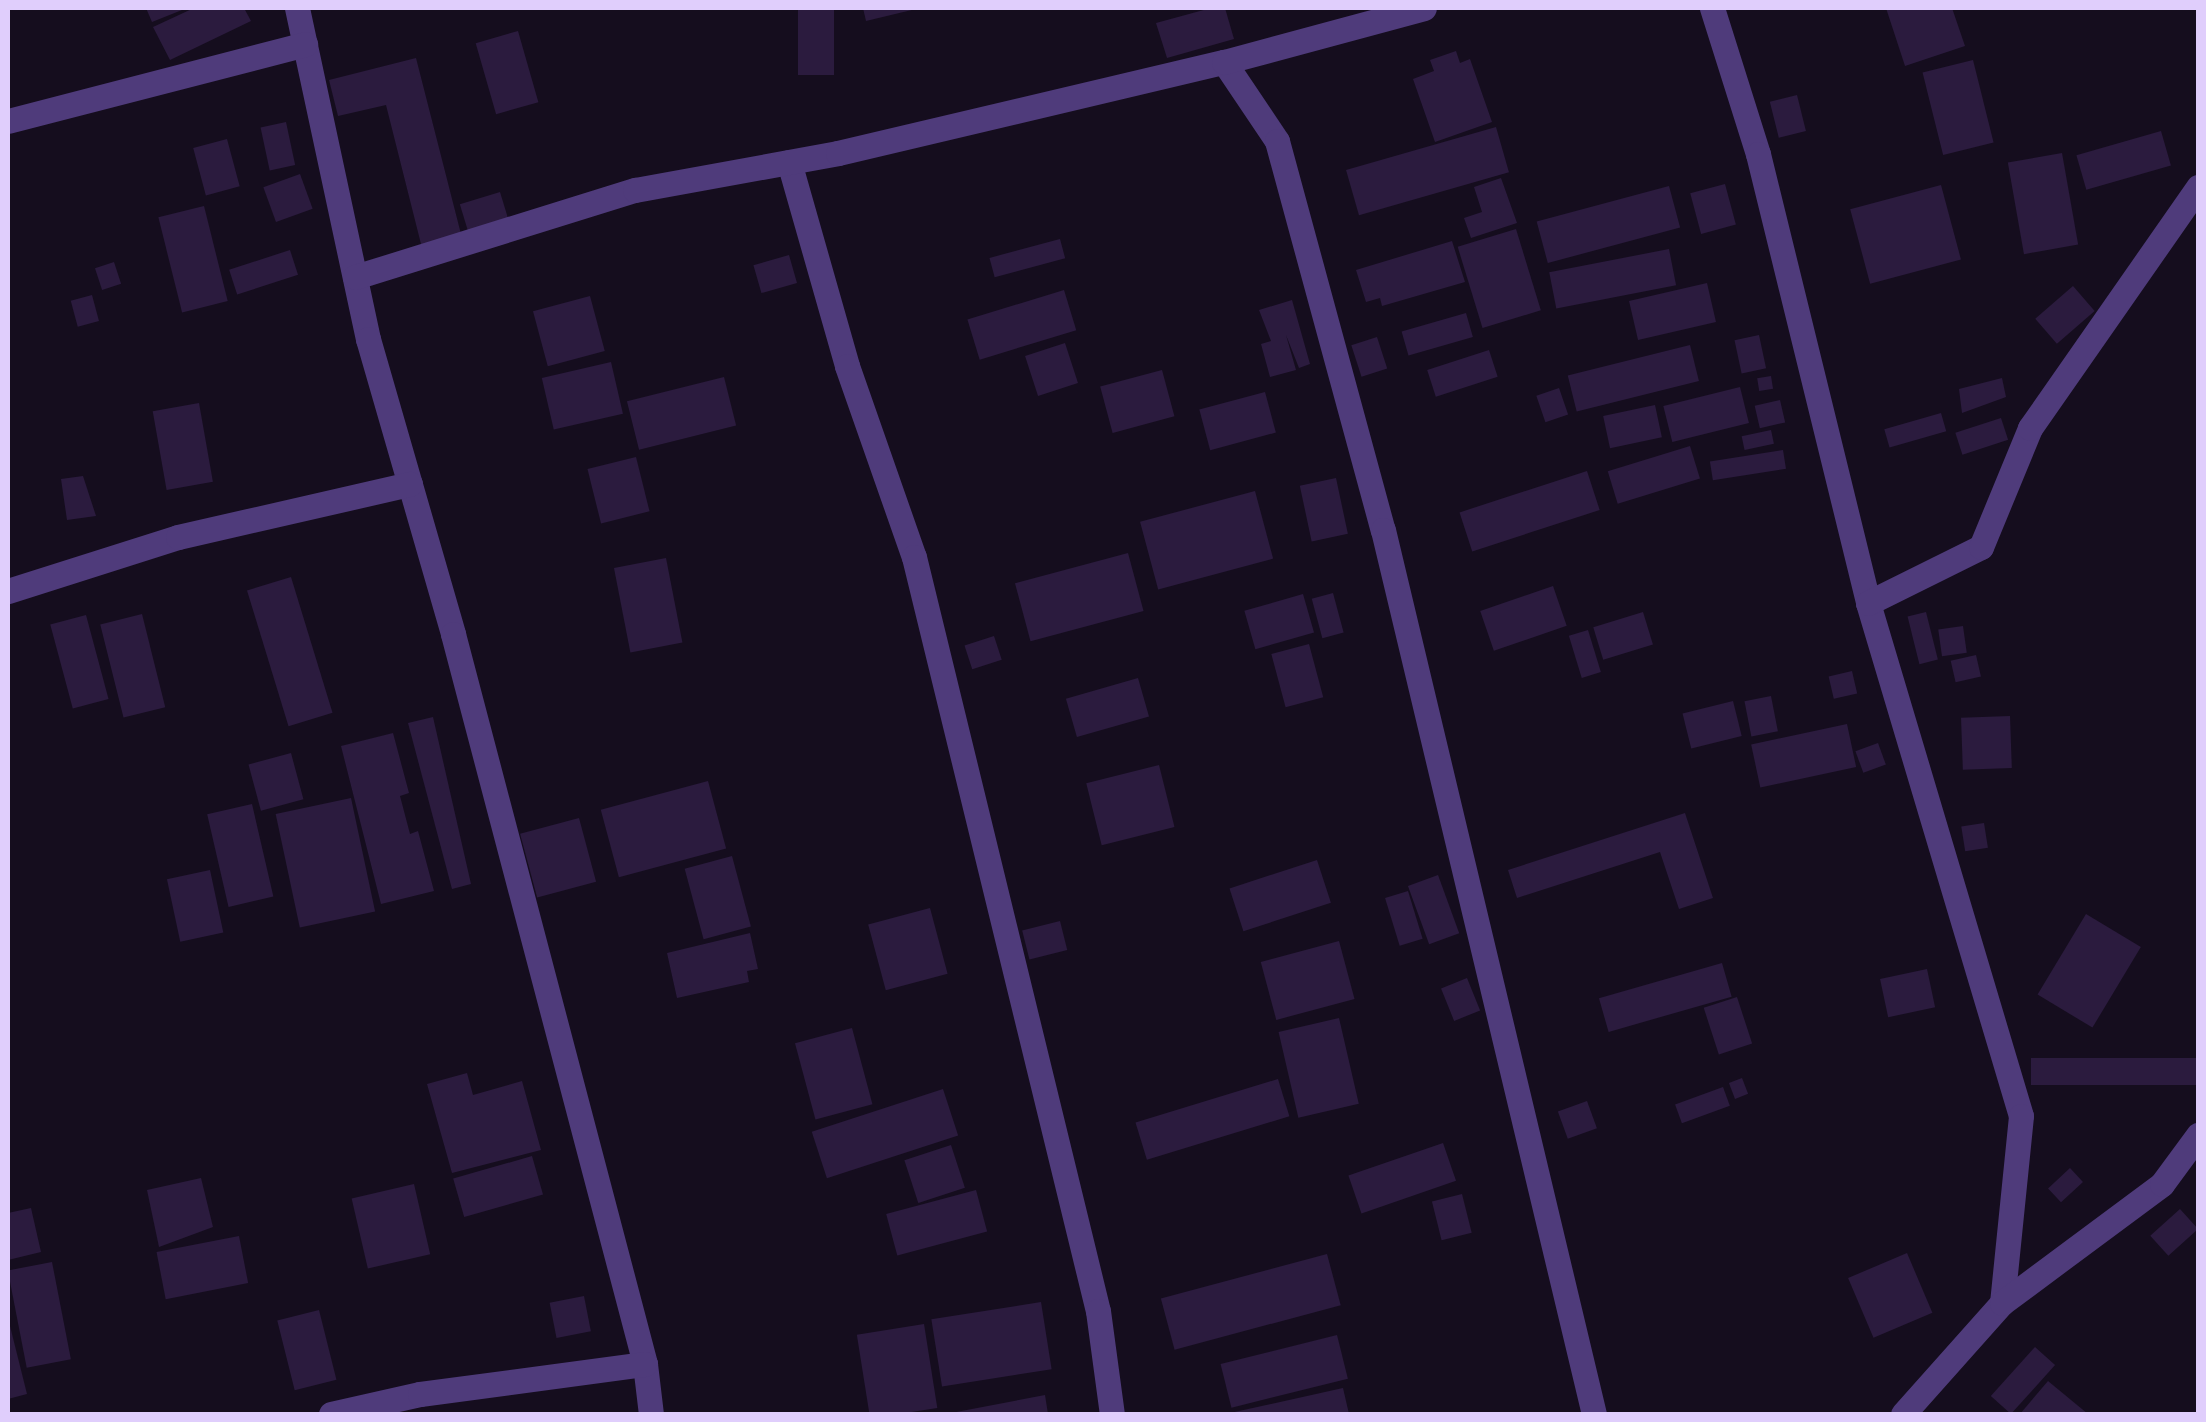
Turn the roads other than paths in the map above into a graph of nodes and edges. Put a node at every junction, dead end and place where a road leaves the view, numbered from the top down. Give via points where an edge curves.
1 (297, 8) edge
2 (1424, 8) edge
3 (1712, 8) edge
4 (305, 44) junction
5 (1224, 62) junction
6 (8, 121) edge
7 (789, 162) junction
8 (2198, 187) edge
9 (355, 277) junction
10 (410, 484) junction
11 (8, 591) edge
12 (1868, 603) junction
13 (2198, 1134) edge
14 (2002, 1303) junction
15 (645, 1364) junction
16 (331, 1414) edge
17 (652, 1414) edge
18 (1112, 1414) edge
19 (1594, 1414) edge
20 (1902, 1414) edge

1 - 4 street
2 - 5 street
3 - 12 street via 1763,172
4 - 6 street
4 - 9 street
5 - 7 street
5 - 19 street via 1277,141 1383,530
7 - 9 street via 635,190
7 - 18 street via 847,366 914,557 1098,1311
8 - 12 street via 2030,428 1981,546
9 - 10 street
10 - 11 street via 178,537
10 - 15 street
12 - 14 street via 2022,1116
13 - 14 street via 2162,1184
14 - 20 street
15 - 16 street via 420,1394
15 - 17 street

